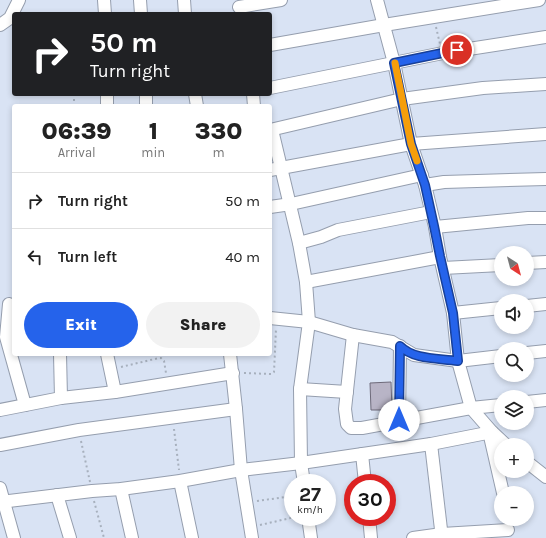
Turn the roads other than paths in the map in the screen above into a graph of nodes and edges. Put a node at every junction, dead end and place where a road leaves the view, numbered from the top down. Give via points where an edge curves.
1 (19, 0) edge
2 (104, 0) edge
3 (140, 0) edge
4 (184, 0) edge
5 (281, 0) edge
6 (377, 0) edge
7 (539, 0) edge
8 (238, 7) edge
9 (14, 12) edge
10 (105, 12) edge
11 (141, 12) edge
12 (185, 12) edge
13 (12, 14) edge
14 (3, 23) edge
15 (384, 25) junction
16 (546, 37) edge
17 (272, 45) edge
18 (394, 63) junction
19 (546, 84) edge
20 (272, 88) edge
21 (402, 99) junction
22 (272, 130) edge
23 (546, 134) edge
24 (272, 138) edge
25 (411, 144) junction
26 (276, 169) edge
27 (546, 179) edge
28 (423, 180) junction
29 (291, 204) junction
30 (272, 207) edge
31 (431, 212) junction
32 (546, 218) edge
33 (434, 226) junction
34 (299, 243) junction
35 (441, 262) junction
36 (546, 262) edge
37 (534, 263) edge
38 (494, 264) edge
39 (306, 282) junction
40 (8, 303) edge
41 (546, 304) edge
42 (534, 305) edge
43 (494, 309) edge
44 (453, 313) junction
45 (273, 318) edge
46 (309, 322) junction
47 (353, 335) junction
48 (3, 337) edge
49 (400, 346) junction
50 (546, 351) edge
51 (534, 352) edge
52 (60, 356) edge
53 (107, 356) edge
54 (230, 356) edge
55 (494, 357) edge
56 (458, 361) junction
57 (233, 373) junction
58 (300, 390) junction
59 (115, 392) junction
60 (346, 392) junction
61 (62, 398) junction
62 (546, 400) edge
63 (534, 401) edge
64 (25, 405) junction
65 (494, 406) edge
66 (471, 408) junction
67 (236, 409) junction
68 (0, 410) edge
69 (399, 420) junction
70 (490, 432) junction
71 (497, 438) edge
72 (431, 444) junction
73 (0, 445) edge
74 (362, 454) junction
75 (301, 463) junction
76 (534, 468) edge
77 (241, 470) junction
78 (303, 474) edge
79 (364, 474) edge
80 (546, 477) edge
81 (180, 481) junction
82 (502, 486) edge
83 (0, 488) edge
84 (120, 489) junction
85 (57, 495) junction
86 (2, 501) edge
87 (310, 526) edge
88 (369, 526) edge
89 (508, 529) edge
90 (251, 532) edge
91 (442, 536) edge
92 (14, 538) edge
93 (70, 538) edge
94 (132, 538) edge
95 (192, 538) edge
96 (312, 538) edge
97 (371, 538) edge
98 (413, 538) edge

1 - 9 street
2 - 10 street
3 - 11 street
4 - 12 street
5 - 8 street
6 - 15 street
7 - 15 street
13 - 14 street
15 - 17 street
15 - 18 street
16 - 18 street
18 - 20 street
18 - 21 street
19 - 21 street via 483,88
21 - 22 street
21 - 25 street
23 - 25 street
24 - 26 street
25 - 26 street
25 - 28 street
26 - 29 street
27 - 28 street via 444,182
28 - 29 street
28 - 31 street
29 - 30 street
29 - 34 street
31 - 33 street
31 - 34 street via 338,230
32 - 33 street
33 - 35 street
34 - 39 street
35 - 38 street
35 - 39 street
35 - 44 street
36 - 37 street
39 - 46 street
40 - 48 street
41 - 42 street
43 - 44 street
44 - 56 street
45 - 46 street
46 - 47 street
46 - 58 street
47 - 49 street via 392,342
47 - 60 street
48 - 64 street
49 - 56 street via 414,355
49 - 69 street
50 - 51 street
52 - 61 street
53 - 59 street
54 - 57 street
55 - 56 street
56 - 66 street
57 - 59 street
57 - 67 street
58 - 60 street
58 - 75 street
59 - 61 street
60 - 69 street via 347,424 351,428
61 - 64 street
62 - 63 street
64 - 68 street
65 - 66 street
66 - 69 street
66 - 70 street
67 - 73 street via 78,430
67 - 77 street
70 - 71 street
70 - 72 street
70 - 82 street
72 - 74 street
72 - 91 street
74 - 75 street
74 - 79 street
75 - 77 street
75 - 78 street
76 - 80 street
77 - 81 street
77 - 90 street
81 - 84 street
81 - 95 street
83 - 86 street
84 - 85 street
84 - 94 street
85 - 86 street
85 - 93 street
86 - 92 street
87 - 96 street
88 - 97 street
89 - 91 street
91 - 98 street

